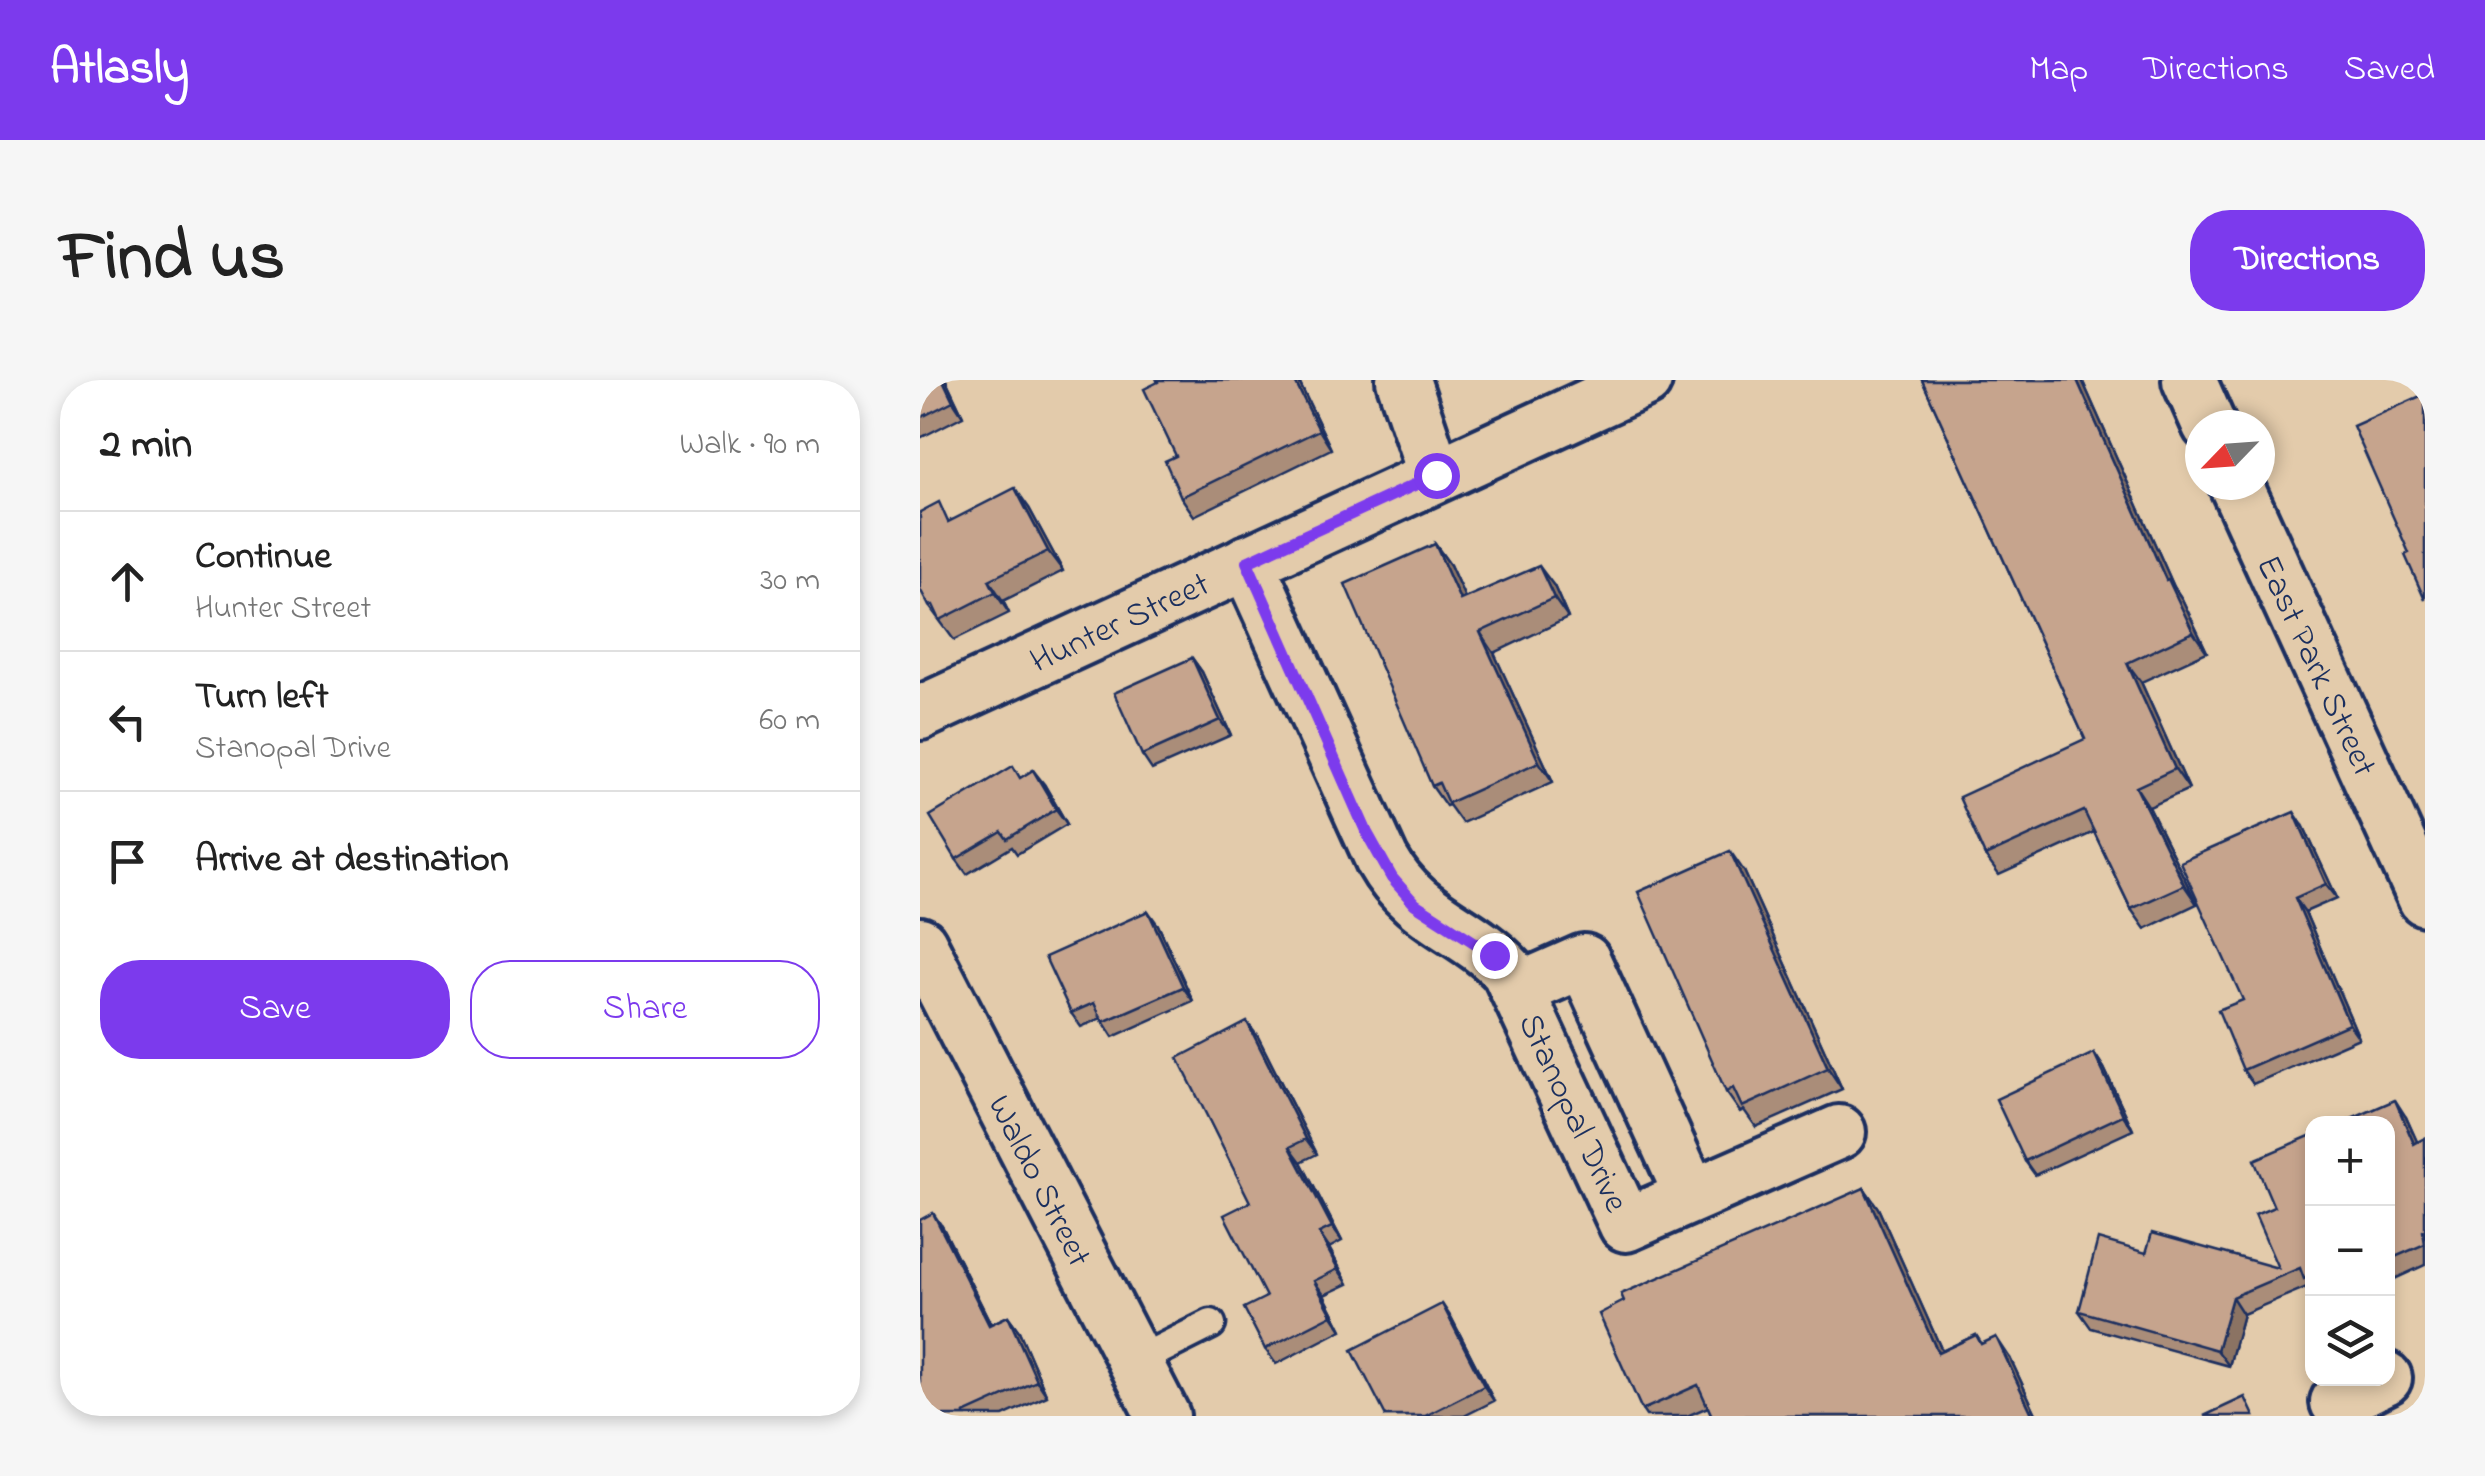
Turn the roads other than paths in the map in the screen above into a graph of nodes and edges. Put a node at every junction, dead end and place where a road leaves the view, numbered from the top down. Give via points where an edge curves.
1 (1403, 380) edge
2 (1645, 380) edge
3 (2190, 380) edge
4 (2203, 410) edge
5 (1436, 475) junction
6 (2243, 500) edge
7 (1247, 562) junction
8 (920, 713) edge
9 (2425, 899) edge
10 (920, 944) edge
11 (1518, 990) junction
12 (1839, 1132) dead end
13 (1690, 1195) junction
14 (1211, 1324) dead end
15 (2425, 1359) edge
16 (1135, 1362) junction
17 (2395, 1374) edge
18 (2369, 1386) edge
19 (2336, 1402) dead end
20 (1163, 1416) edge

1 - 5 street
2 - 5 street, Hunter Street
3 - 4 street
5 - 7 street, Hunter Street
6 - 9 street, East Park Street
7 - 8 street, Hunter Street
7 - 11 street, Stanopal Drive via 1392,878 1415,904 1494,955
10 - 16 street, Waldo Street
11 - 13 street via 1584,961
11 - 13 street, Stanopal Drive via 1626,1225
12 - 13 street, Stanopal Drive
14 - 16 lane
15 - 17 street
16 - 20 street, Waldo Street
18 - 19 street

